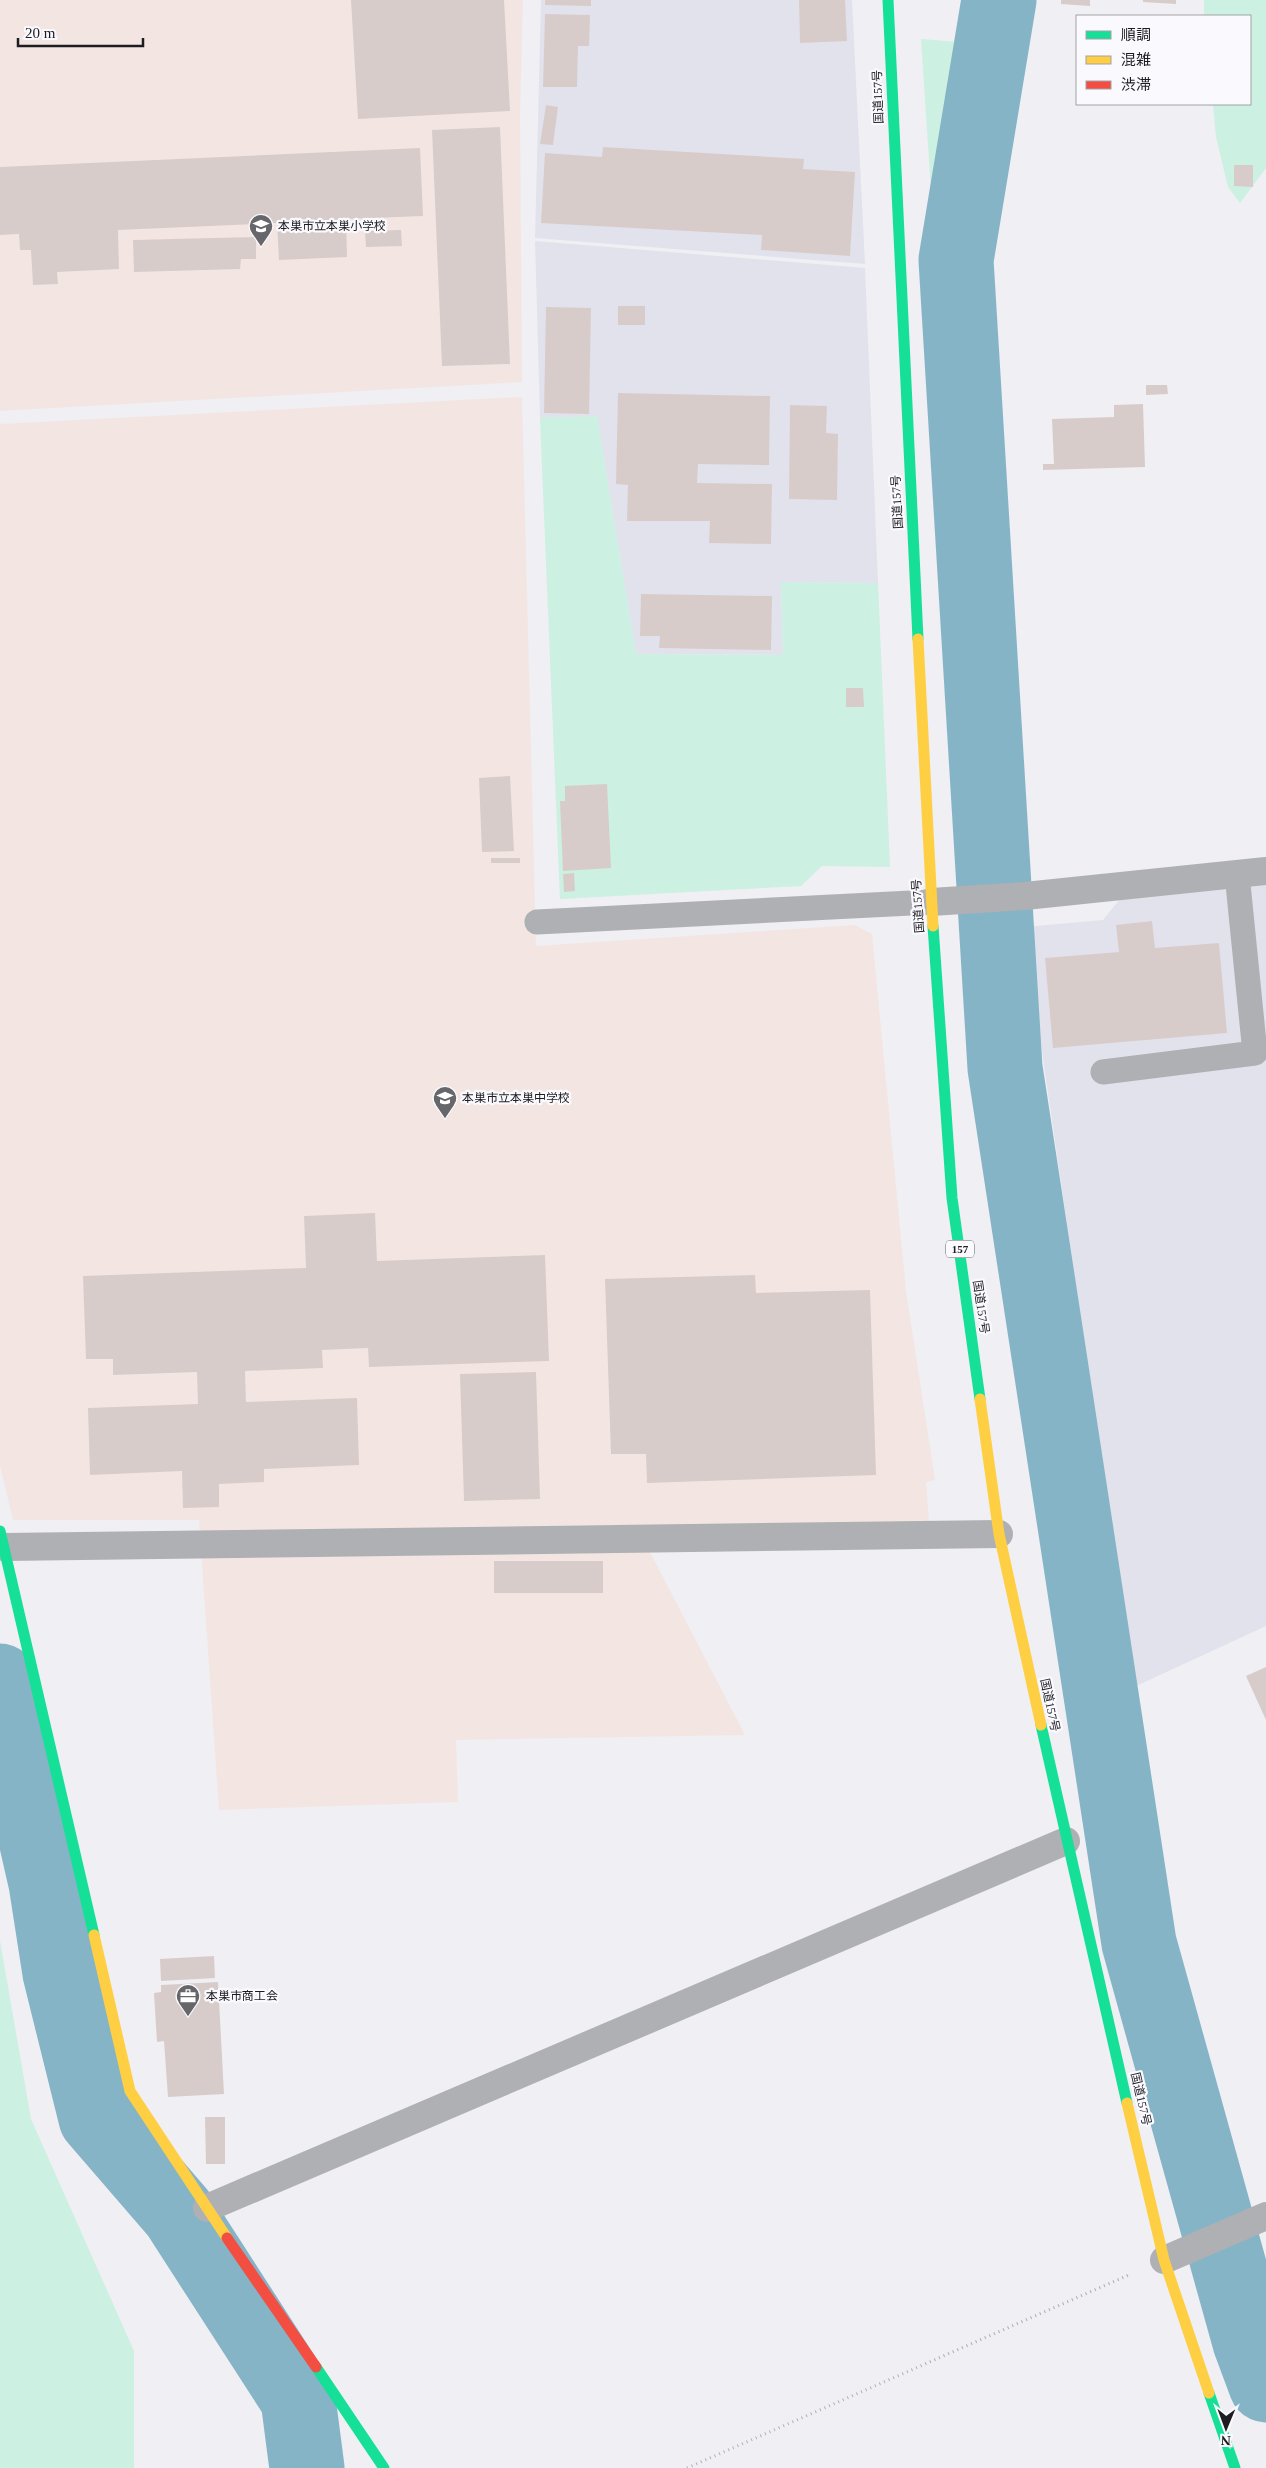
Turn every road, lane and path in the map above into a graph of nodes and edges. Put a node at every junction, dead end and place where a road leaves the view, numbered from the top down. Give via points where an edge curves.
1 (888, 0) edge
2 (1266, 871) edge
3 (1238, 874) junction
4 (931, 902) junction
5 (537, 922) dead end
6 (1102, 1072) dead end
7 (999, 1534) junction
8 (2, 1539) edge
9 (1066, 1841) junction
10 (206, 2208) junction
11 (1266, 2216) edge
12 (1164, 2260) junction
13 (384, 2468) edge
14 (687, 2468) edge
15 (1235, 2468) edge

1 - 4 main road, 国道157号 / 157
2 - 3 street
3 - 4 street via 1025,896
3 - 6 lane via 1255,1053
4 - 5 lane
4 - 7 main road, 国道157号 / 157 via 952,1198
7 - 8 street
7 - 9 main road, 国道157号 / 157
8 - 10 main road via 130,2091
9 - 10 street
9 - 12 main road, 国道157号 / 157
10 - 13 main road
11 - 12 street
12 - 14 path
12 - 15 main road, 国道157号 / 157

